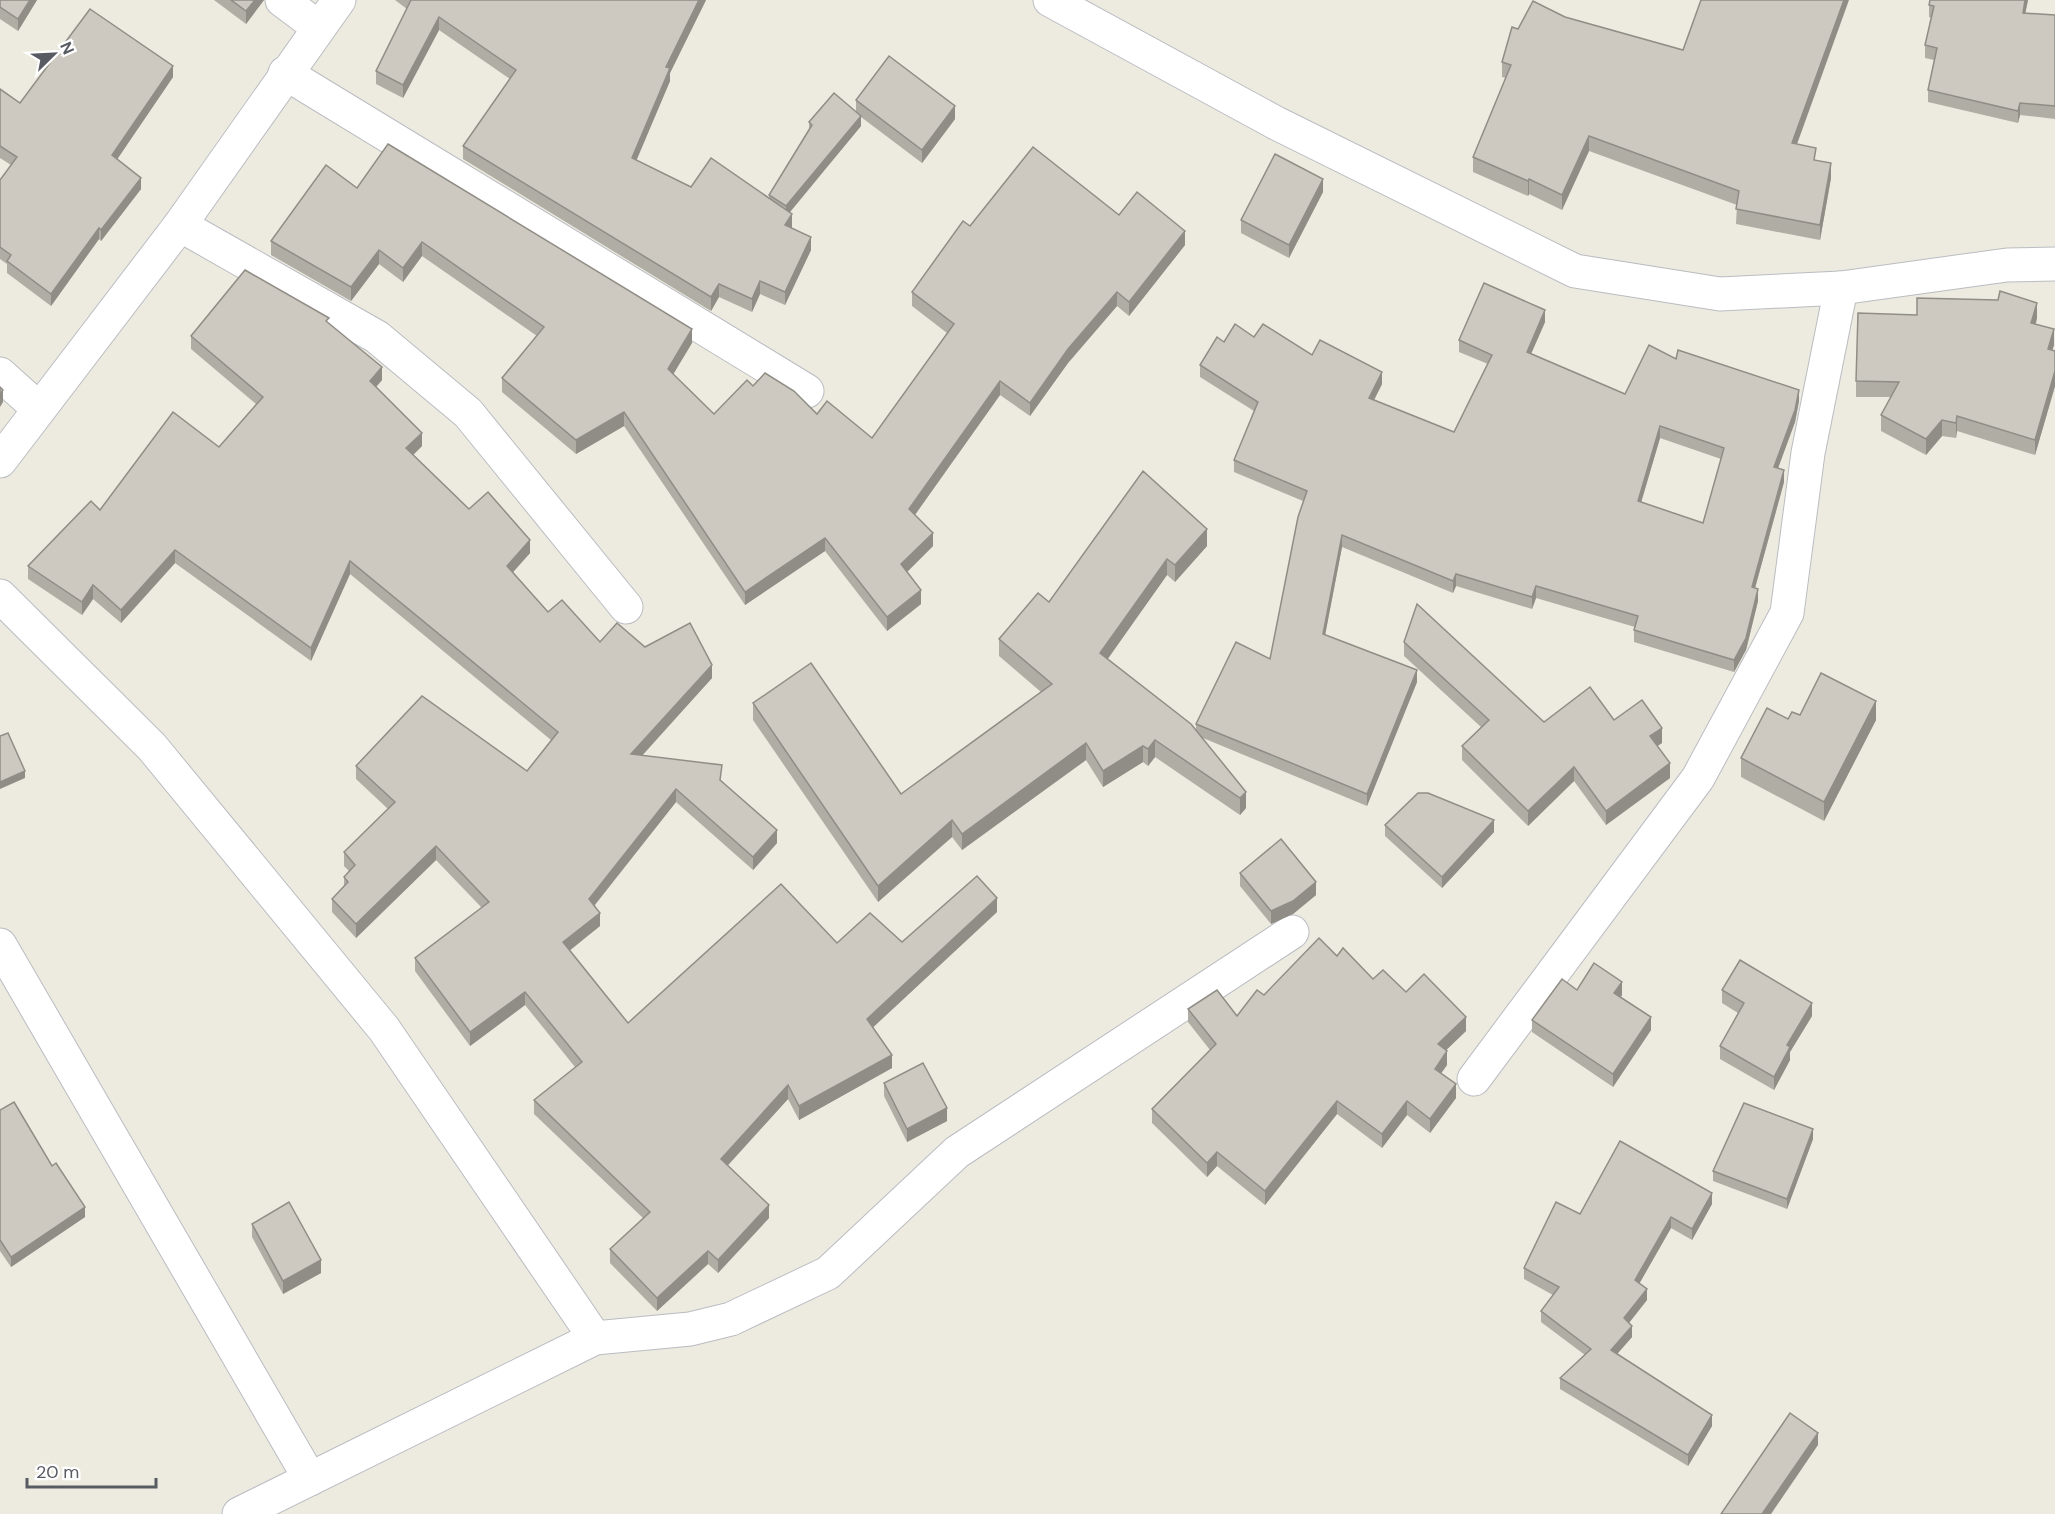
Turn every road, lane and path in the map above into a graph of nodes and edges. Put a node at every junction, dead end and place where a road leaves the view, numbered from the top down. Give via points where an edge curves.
1 (282, 0) edge
2 (339, 0) edge
3 (1050, 0) edge
4 (318, 27) junction
5 (285, 73) junction
6 (180, 225) junction
7 (2055, 264) edge
8 (1841, 288) junction
9 (0, 374) edge
10 (807, 391) dead end
11 (39, 409) junction
12 (0, 461) edge
13 (0, 596) edge
14 (626, 607) dead end
15 (1292, 932) dead end
16 (0, 945) edge
17 (1474, 1078) dead end
18 (594, 1338) junction
19 (310, 1479) junction
20 (239, 1514) edge

1 - 4 street
2 - 4 street
3 - 8 street via 1276,123 1575,271 1720,294
4 - 5 street
5 - 6 street
5 - 10 street
6 - 11 street
6 - 14 street via 377,337 468,413
7 - 8 street via 2007,265
8 - 17 street via 1808,453 1787,613 1698,778
9 - 11 street
11 - 12 street
13 - 18 street via 152,747 384,1029
15 - 18 street via 957,1152 828,1274 731,1319 690,1329
16 - 19 street
18 - 19 street
19 - 20 street

